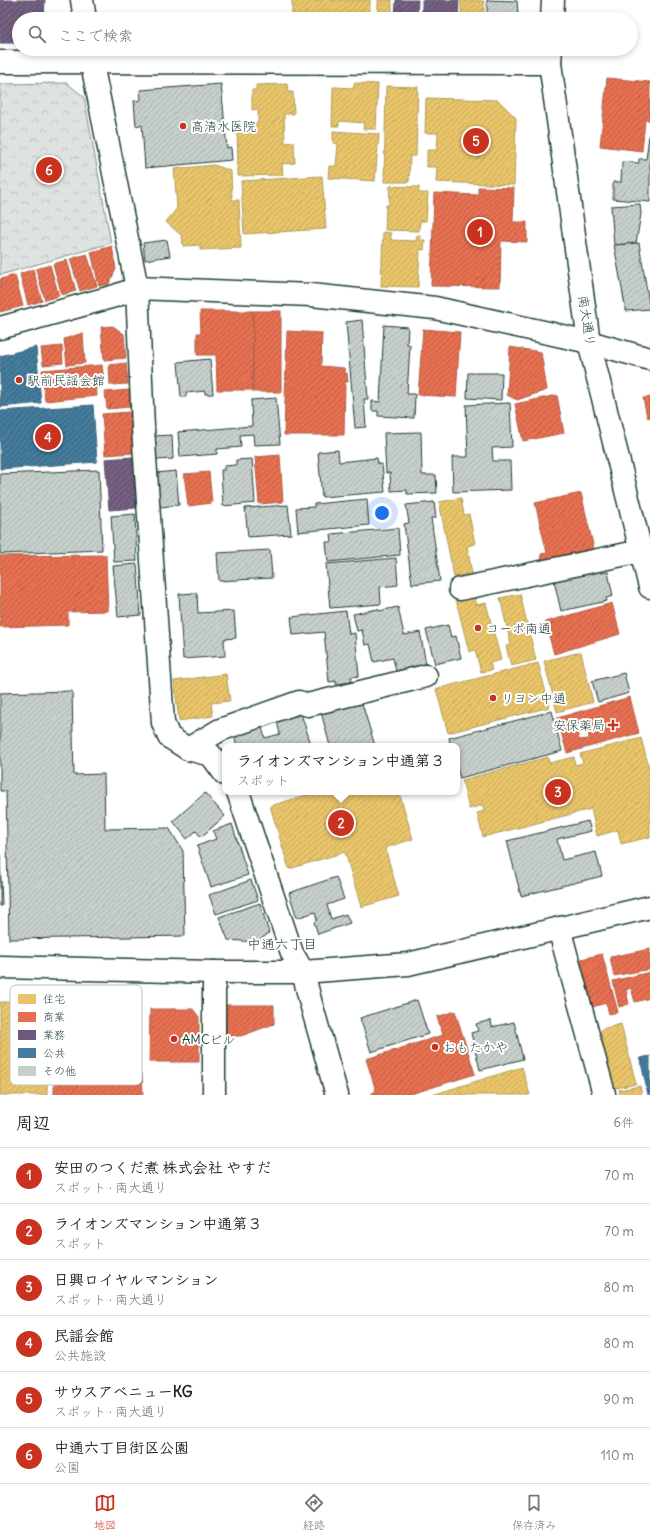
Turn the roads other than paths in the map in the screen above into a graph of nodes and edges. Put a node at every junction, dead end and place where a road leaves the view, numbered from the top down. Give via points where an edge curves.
1 (82, 0) edge
2 (553, 0) edge
3 (84, 12) edge
4 (552, 12) edge
5 (90, 56) edge
6 (551, 56) edge
7 (0, 62) edge
8 (137, 288) junction
9 (0, 328) edge
10 (589, 342) junction
11 (650, 359) edge
12 (641, 551) junction
13 (650, 587) edge
14 (460, 589) dead end
15 (426, 676) dead end
16 (188, 749) junction
17 (222, 770) edge
18 (239, 795) edge
19 (650, 907) edge
20 (559, 928) junction
21 (0, 967) edge
22 (214, 972) junction
23 (303, 972) junction
24 (604, 1094) dead end
25 (214, 1095) edge
26 (337, 1095) edge

1 - 3 street
2 - 4 street
5 - 6 street
5 - 7 street
5 - 8 street
6 - 10 street, 南大通り
8 - 9 street
8 - 10 street via 311,295 435,308
8 - 16 street via 143,428 163,723 169,737
10 - 11 street
10 - 12 street, 南大通り
12 - 13 street, 南大通り
12 - 14 street
15 - 16 street via 308,705 299,702 220,730
16 - 17 street via 211,754
18 - 23 street via 292,953
19 - 20 street
20 - 23 street via 408,964
20 - 24 street
21 - 22 street
22 - 23 street
22 - 25 street
23 - 26 street

